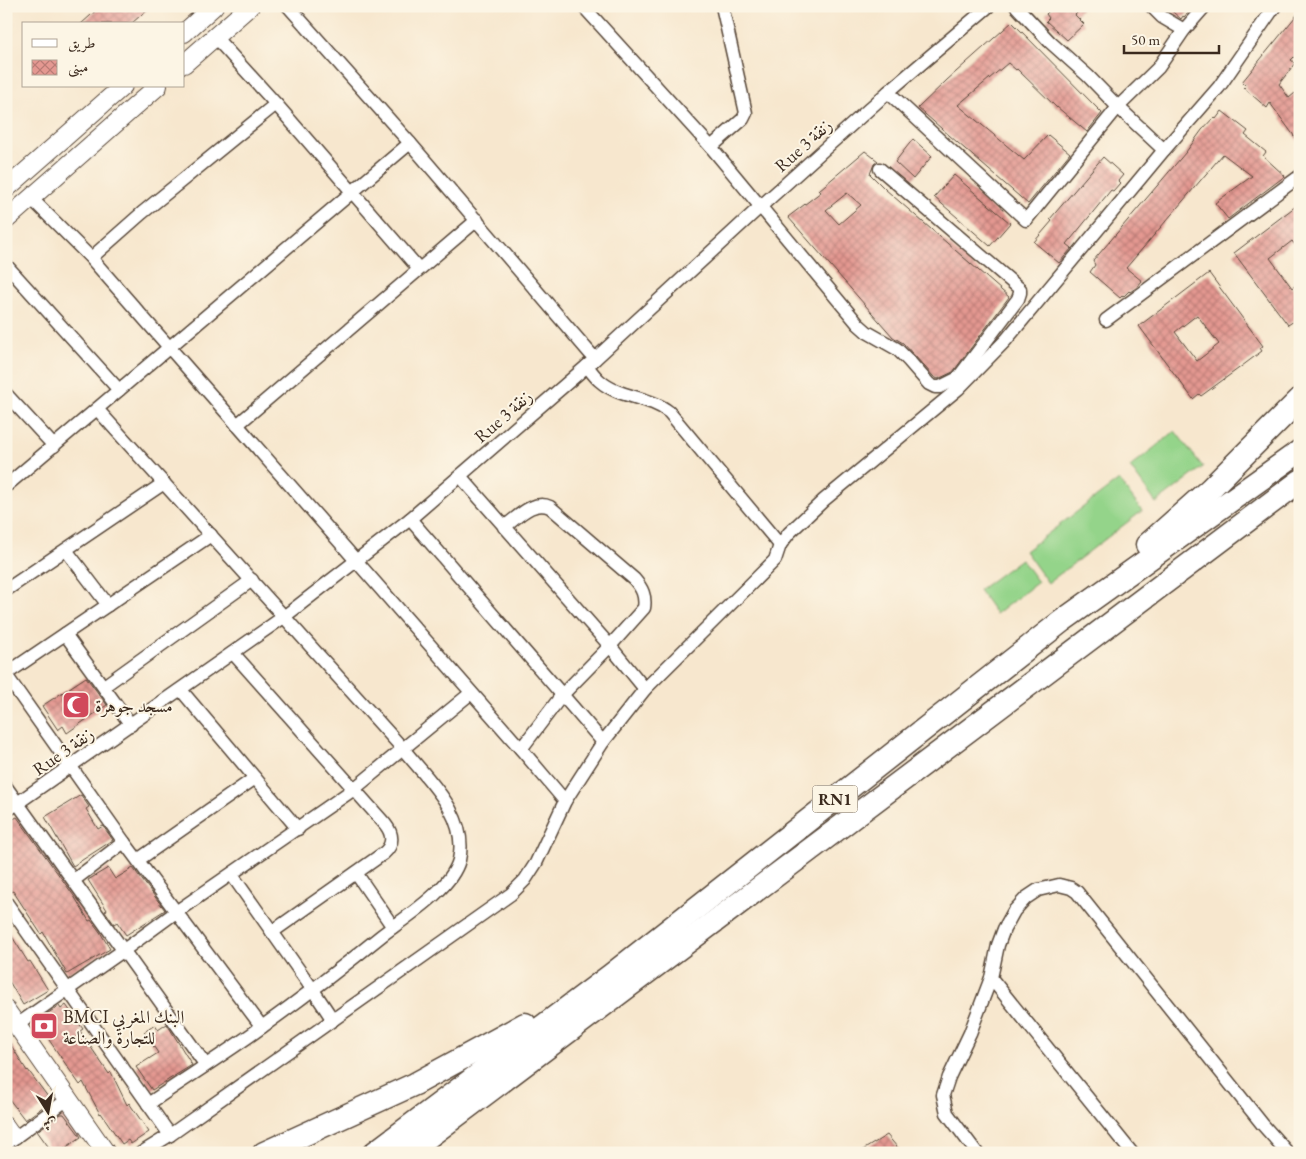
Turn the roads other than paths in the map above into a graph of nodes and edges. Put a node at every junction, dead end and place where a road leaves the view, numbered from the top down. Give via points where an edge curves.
1 (214, 6) edge
2 (250, 6) edge
3 (288, 6) edge
4 (583, 6) edge
5 (722, 6) edge
6 (989, 6) edge
7 (1016, 6) edge
8 (1151, 6) edge
9 (1204, 6) edge
10 (1275, 6) edge
11 (1184, 30) junction
12 (185, 32) edge
13 (215, 37) junction
14 (185, 63) edge
15 (121, 88) edge
16 (156, 88) edge
17 (888, 92) junction
18 (276, 104) junction
19 (1118, 108) junction
20 (410, 143) junction
21 (711, 147) junction
22 (1164, 150) junction
23 (880, 170) dead end
24 (1300, 176) edge
25 (6, 189) edge
26 (352, 192) junction
27 (32, 198) junction
28 (760, 207) junction
29 (6, 220) edge
30 (477, 220) junction
31 (92, 258) junction
32 (6, 265) edge
33 (419, 269) junction
34 (1106, 320) dead end
35 (170, 347) junction
36 (591, 362) junction
37 (119, 390) junction
38 (6, 394) edge
39 (1300, 399) edge
40 (97, 409) junction
41 (237, 425) junction
42 (54, 446) junction
43 (1300, 451) edge
44 (460, 476) junction
45 (1300, 481) edge
46 (164, 483) junction
47 (6, 486) edge
48 (1300, 490) edge
49 (410, 520) junction
50 (504, 527) junction
51 (211, 535) junction
52 (780, 546) junction
53 (66, 550) junction
54 (356, 561) junction
55 (252, 580) junction
56 (6, 590) edge
57 (1146, 597) junction
58 (108, 605) junction
59 (285, 616) junction
60 (1062, 621) junction
61 (65, 634) junction
62 (610, 646) junction
63 (233, 653) junction
64 (6, 675) edge
65 (104, 686) junction
66 (645, 689) junction
67 (181, 690) junction
68 (471, 693) junction
69 (562, 695) junction
70 (130, 725) junction
71 (603, 742) junction
72 (521, 749) junction
73 (404, 750) junction
74 (71, 766) junction
75 (255, 778) junction
76 (6, 786) edge
77 (354, 789) junction
78 (565, 801) junction
79 (18, 803) junction
80 (6, 812) edge
81 (298, 829) junction
82 (124, 842) junction
83 (138, 860) junction
84 (356, 873) junction
85 (232, 875) junction
86 (74, 880) junction
87 (6, 902) edge
88 (176, 912) junction
89 (393, 927) junction
90 (272, 932) junction
91 (124, 950) junction
92 (991, 978) junction
93 (615, 984) junction
94 (68, 990) junction
95 (313, 990) junction
96 (6, 1010) edge
97 (333, 1020) junction
98 (17, 1025) junction
99 (262, 1027) junction
100 (205, 1064) junction
101 (68, 1099) junction
102 (148, 1104) junction
103 (6, 1123) edge
104 (170, 1134) junction
105 (11, 1140) edge
106 (106, 1153) edge
107 (141, 1153) edge
108 (264, 1153) edge
109 (374, 1153) edge
110 (407, 1153) edge
111 (433, 1153) edge
112 (977, 1153) edge
113 (1132, 1153) edge
114 (1288, 1153) edge

1 - 12 street
2 - 13 street
3 - 20 street
4 - 21 street
5 - 21 street via 746,113
6 - 17 street, Rue 3 زنقة
7 - 19 street
8 - 11 street
9 - 11 street
10 - 22 street via 1219,87
11 - 19 street via 1158,68
13 - 14 street
13 - 18 street
15 - 25 street
16 - 27 street
17 - 19 street via 1026,220
17 - 28 street, Rue 3 زنقة
18 - 26 street
18 - 31 street
19 - 22 street
20 - 26 street
20 - 30 street
21 - 28 street
22 - 52 street via 1053,284 958,389 824,500
23 - 28 street via 1020,289 1018,299 958,378 940,386 929,384 897,349 858,324
24 - 34 street
26 - 33 street
26 - 35 street
27 - 29 street
27 - 31 street
28 - 36 street, Rue 3 زنقة
30 - 33 street
30 - 36 street
31 - 35 street
32 - 37 street
33 - 41 street
35 - 37 street
35 - 41 street
36 - 44 street, Rue 3 زنقة
36 - 52 street via 601,382 669,412
37 - 40 street
38 - 42 street
39 - 60 highway via 1210,489
40 - 42 street
40 - 46 street
41 - 54 street
42 - 47 street
43 - 60 highway, RN1
44 - 49 street, Rue 3 زنقة
44 - 50 street
45 - 57 highway, RN1
46 - 51 street
46 - 53 street
48 - 57 highway
49 - 54 street, Rue 3 زنقة
49 - 69 street
50 - 62 street
50 - 62 street via 529,508 544,504 641,586 644,608
51 - 55 street
51 - 58 street
52 - 66 street via 775,560
53 - 56 street
53 - 58 street
54 - 59 street, Rue 3 زنقة
54 - 68 street
55 - 59 street
55 - 65 street
57 - 93 highway, RN1
58 - 61 street
59 - 63 street, Rue 3 زنقة
59 - 73 street
60 - 93 highway, RN1
61 - 64 street
61 - 65 street
62 - 66 street
62 - 69 street
63 - 67 street, Rue 3 زنقة
63 - 77 street
64 - 74 street
65 - 70 street
66 - 71 street
67 - 70 street, Rue 3 زنقة
67 - 75 street
68 - 72 street
68 - 73 street
69 - 71 street
69 - 72 street
70 - 74 street, Rue 3 زنقة
71 - 78 street
72 - 78 street
73 - 77 street
73 - 89 street via 449,805 458,826 460,845 458,861 451,876 434,895
74 - 79 street, Rue 3 زنقة
74 - 82 street
75 - 81 street
75 - 83 street
76 - 79 street
77 - 81 street
77 - 84 street via 392,837 388,849
78 - 97 street via 536,863 520,885
79 - 80 street, Rue 3 زنقة
79 - 86 street
81 - 85 street
82 - 83 street
82 - 86 street
83 - 88 street
84 - 89 street
84 - 90 street
85 - 88 street
85 - 90 street
86 - 91 street
87 - 94 street
88 - 91 street
88 - 99 street
89 - 95 street
90 - 95 street
91 - 94 street
91 - 100 street
92 - 112 street via 942,1096 947,1113
92 - 113 street
92 - 114 street via 998,945 1014,911 1038,890 1059,885 1071,888
93 - 108 highway via 415,1084
93 - 109 highway, RN1
93 - 110 highway, RN1
93 - 111 highway
94 - 98 street
94 - 102 street
95 - 97 street
95 - 99 street
96 - 98 street
97 - 104 street
98 - 101 street
99 - 100 street
100 - 102 street
101 - 105 street
101 - 106 street
102 - 104 street
103 - 105 street
104 - 107 street

